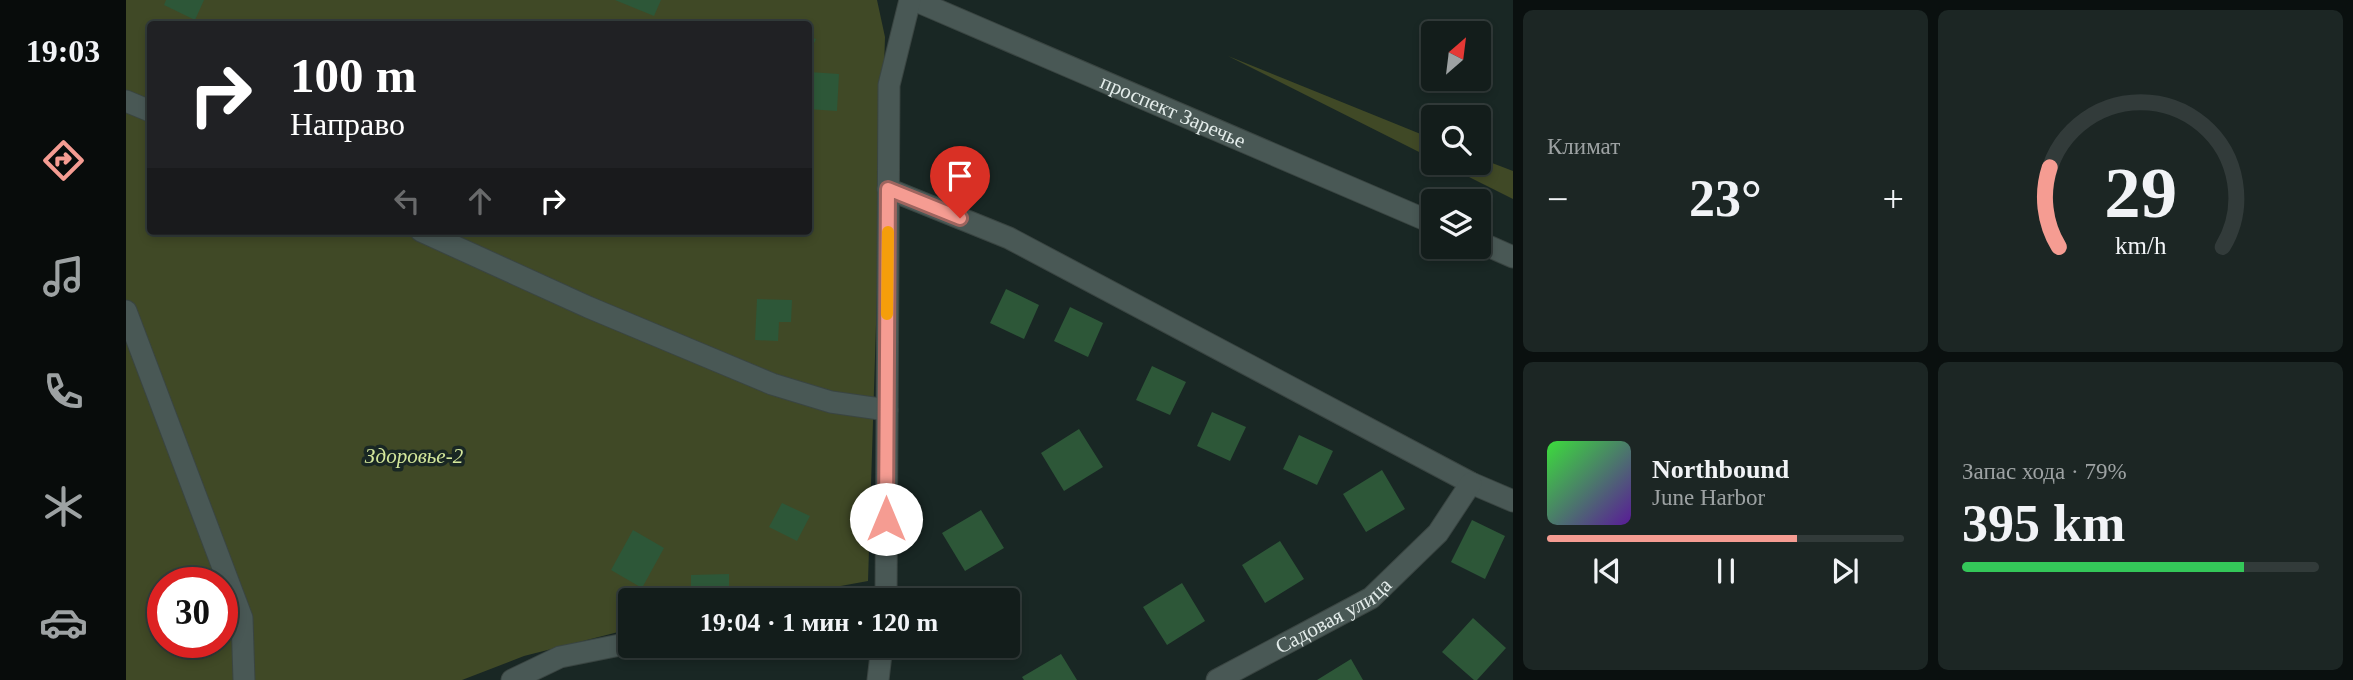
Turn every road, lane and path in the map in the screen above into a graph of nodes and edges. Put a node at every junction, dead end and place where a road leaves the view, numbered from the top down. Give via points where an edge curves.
1 (912, 0) edge
2 (126, 101) edge
3 (147, 110) edge
4 (888, 189) junction
5 (1421, 218) edge
6 (430, 235) edge
7 (1491, 247) edge
8 (1513, 257) edge
9 (126, 311) edge
10 (887, 410) junction
11 (1471, 484) junction
12 (1513, 501) edge
13 (886, 588) edge
14 (618, 645) edge
15 (881, 658) edge
16 (244, 680) edge
17 (512, 680) edge
18 (878, 680) edge
19 (1217, 680) edge

1 - 4 street via 889,85
1 - 5 street, проспект Заречье
2 - 3 street
4 - 10 street
4 - 11 street via 1009,238
6 - 10 street via 772,384 831,402
7 - 8 street
9 - 16 street via 242,618
10 - 13 street
11 - 12 street
11 - 19 street, Садовая улица via 1438,533 1371,597
14 - 17 street via 560,657
15 - 18 street

